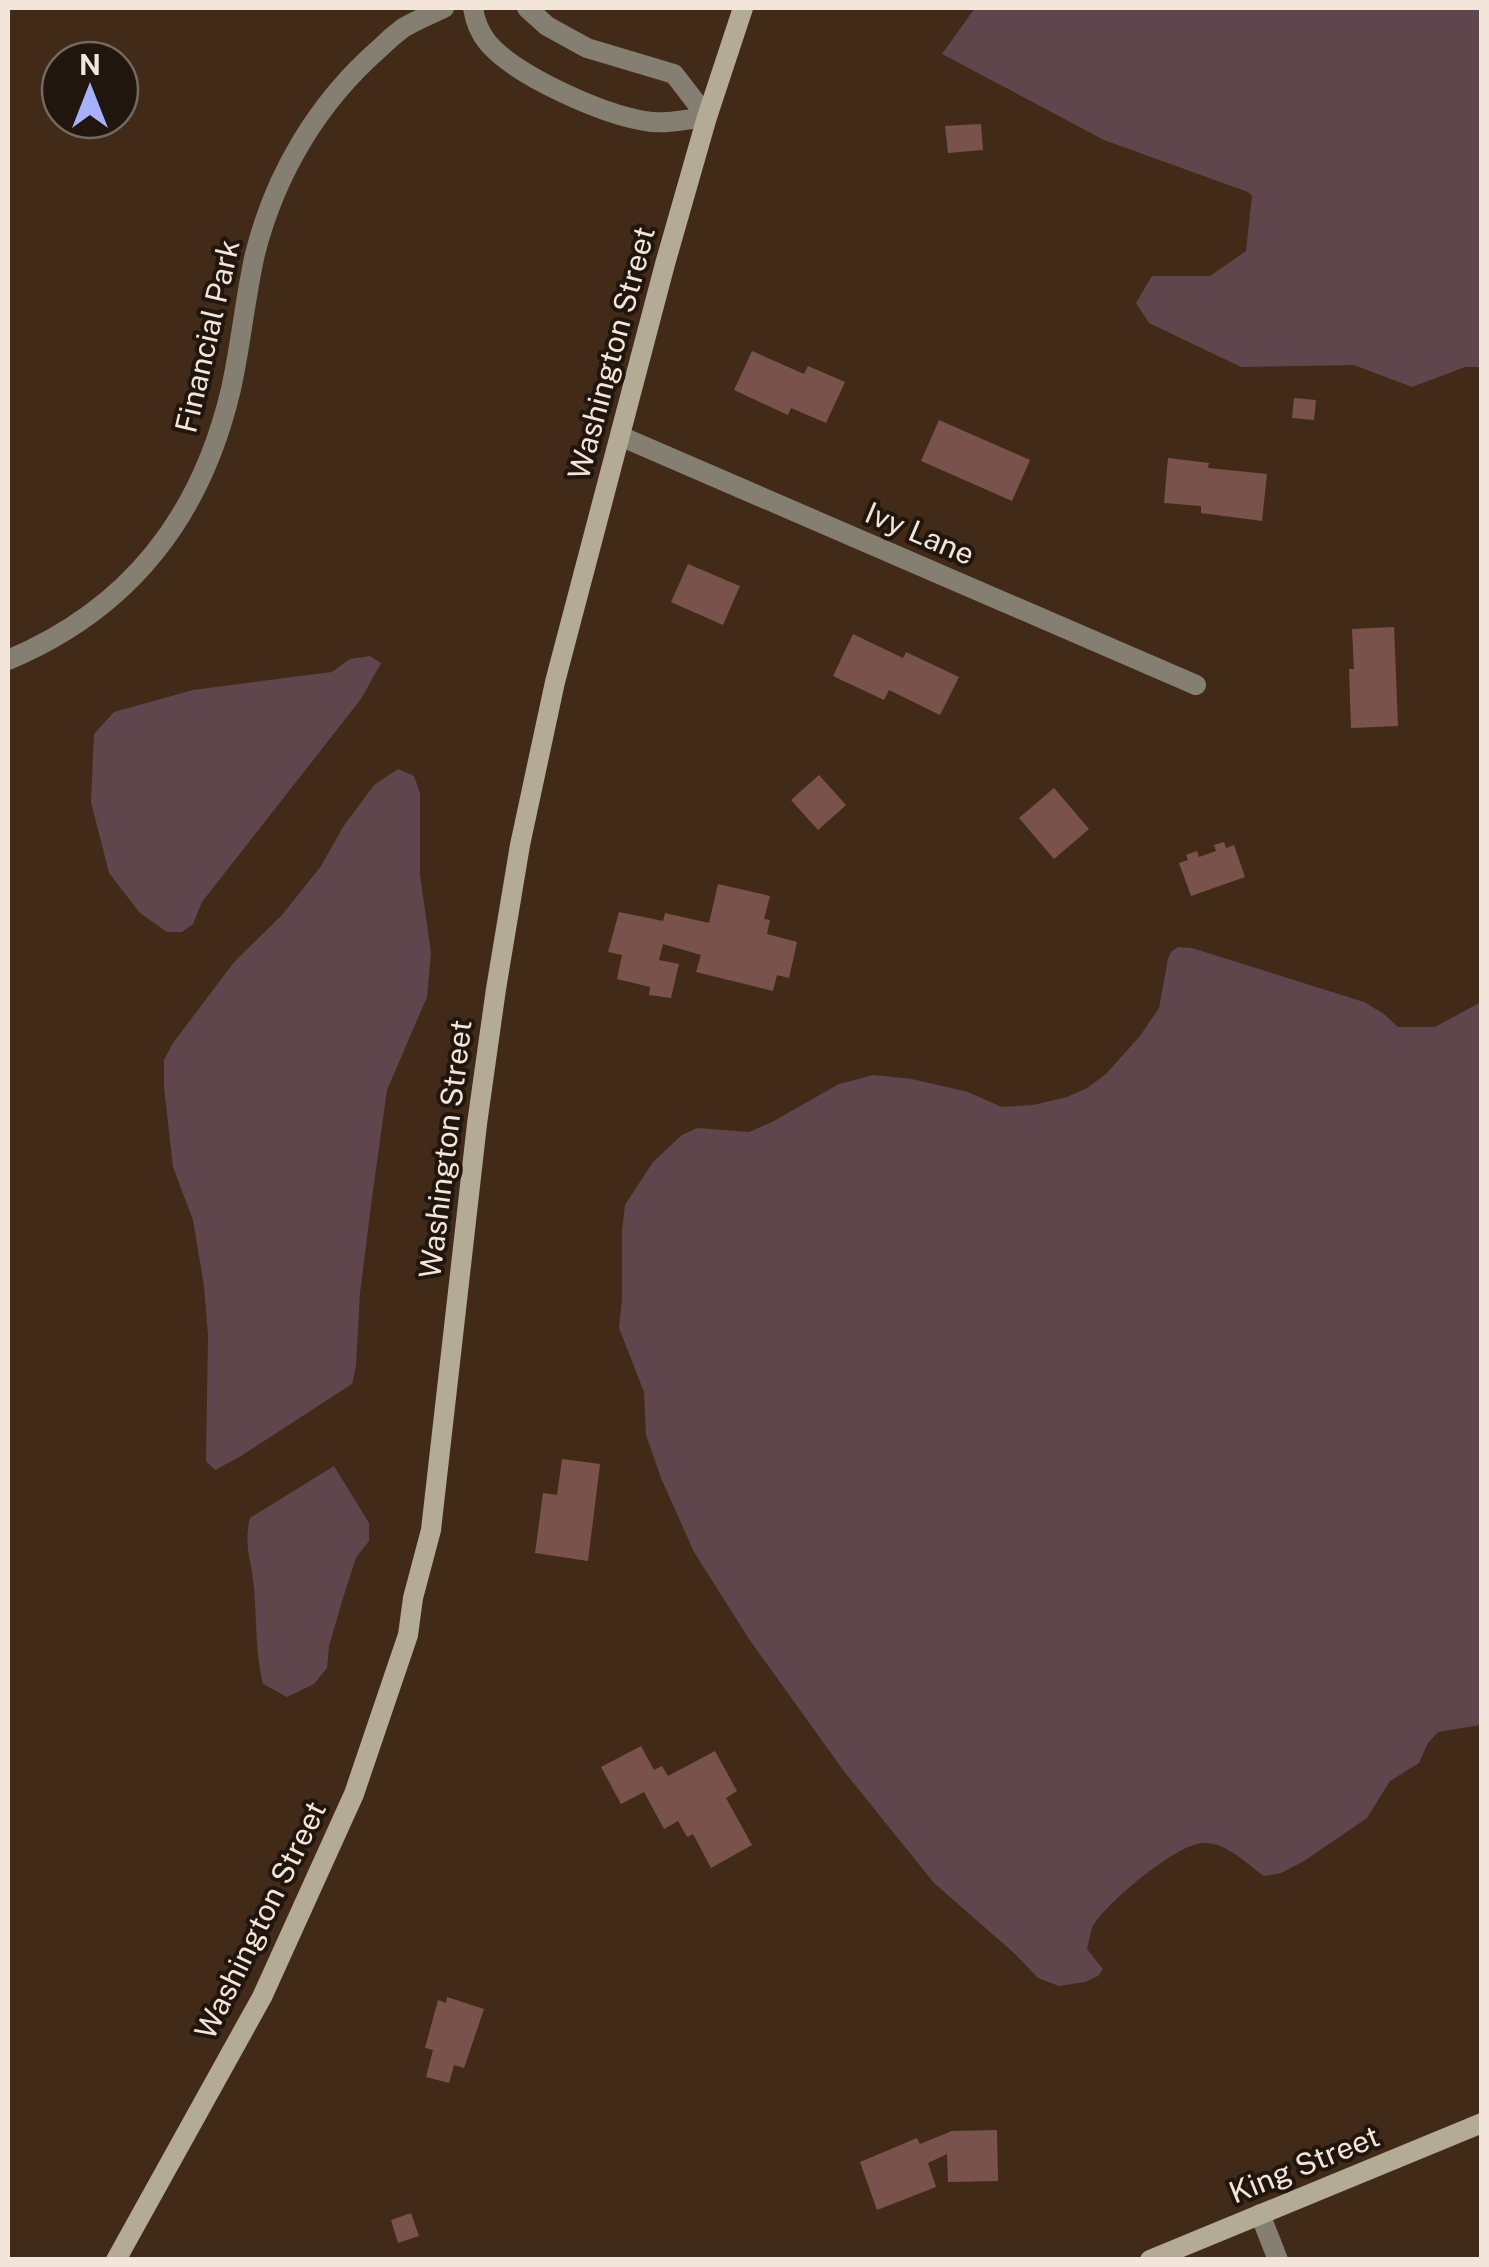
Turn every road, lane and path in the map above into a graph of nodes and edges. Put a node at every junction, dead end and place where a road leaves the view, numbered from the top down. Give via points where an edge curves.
1 (444, 8) edge
2 (473, 8) edge
3 (527, 8) edge
4 (743, 8) edge
5 (707, 117) junction
6 (620, 436) junction
7 (8, 660) edge
8 (1196, 685) dead end
9 (1482, 2123) edge
10 (1260, 2214) junction
11 (116, 2260) edge
12 (1150, 2260) edge
13 (1278, 2260) edge

1 - 7 street, Financial Park via 402,29 368,58 335,92 285,170 256,254 219,431 170,532 83,620
2 - 5 street via 489,45 560,90 648,122
3 - 5 street via 587,48 674,74
4 - 5 main road, Washington Street
5 - 6 main road, Washington Street
6 - 8 street, Ivy Lane
6 - 11 main road, Washington Street via 520,845 477,1124 432,1530 408,1634 354,1794 262,1997
9 - 10 main road, King Street
10 - 12 main road, King Street
10 - 13 street

